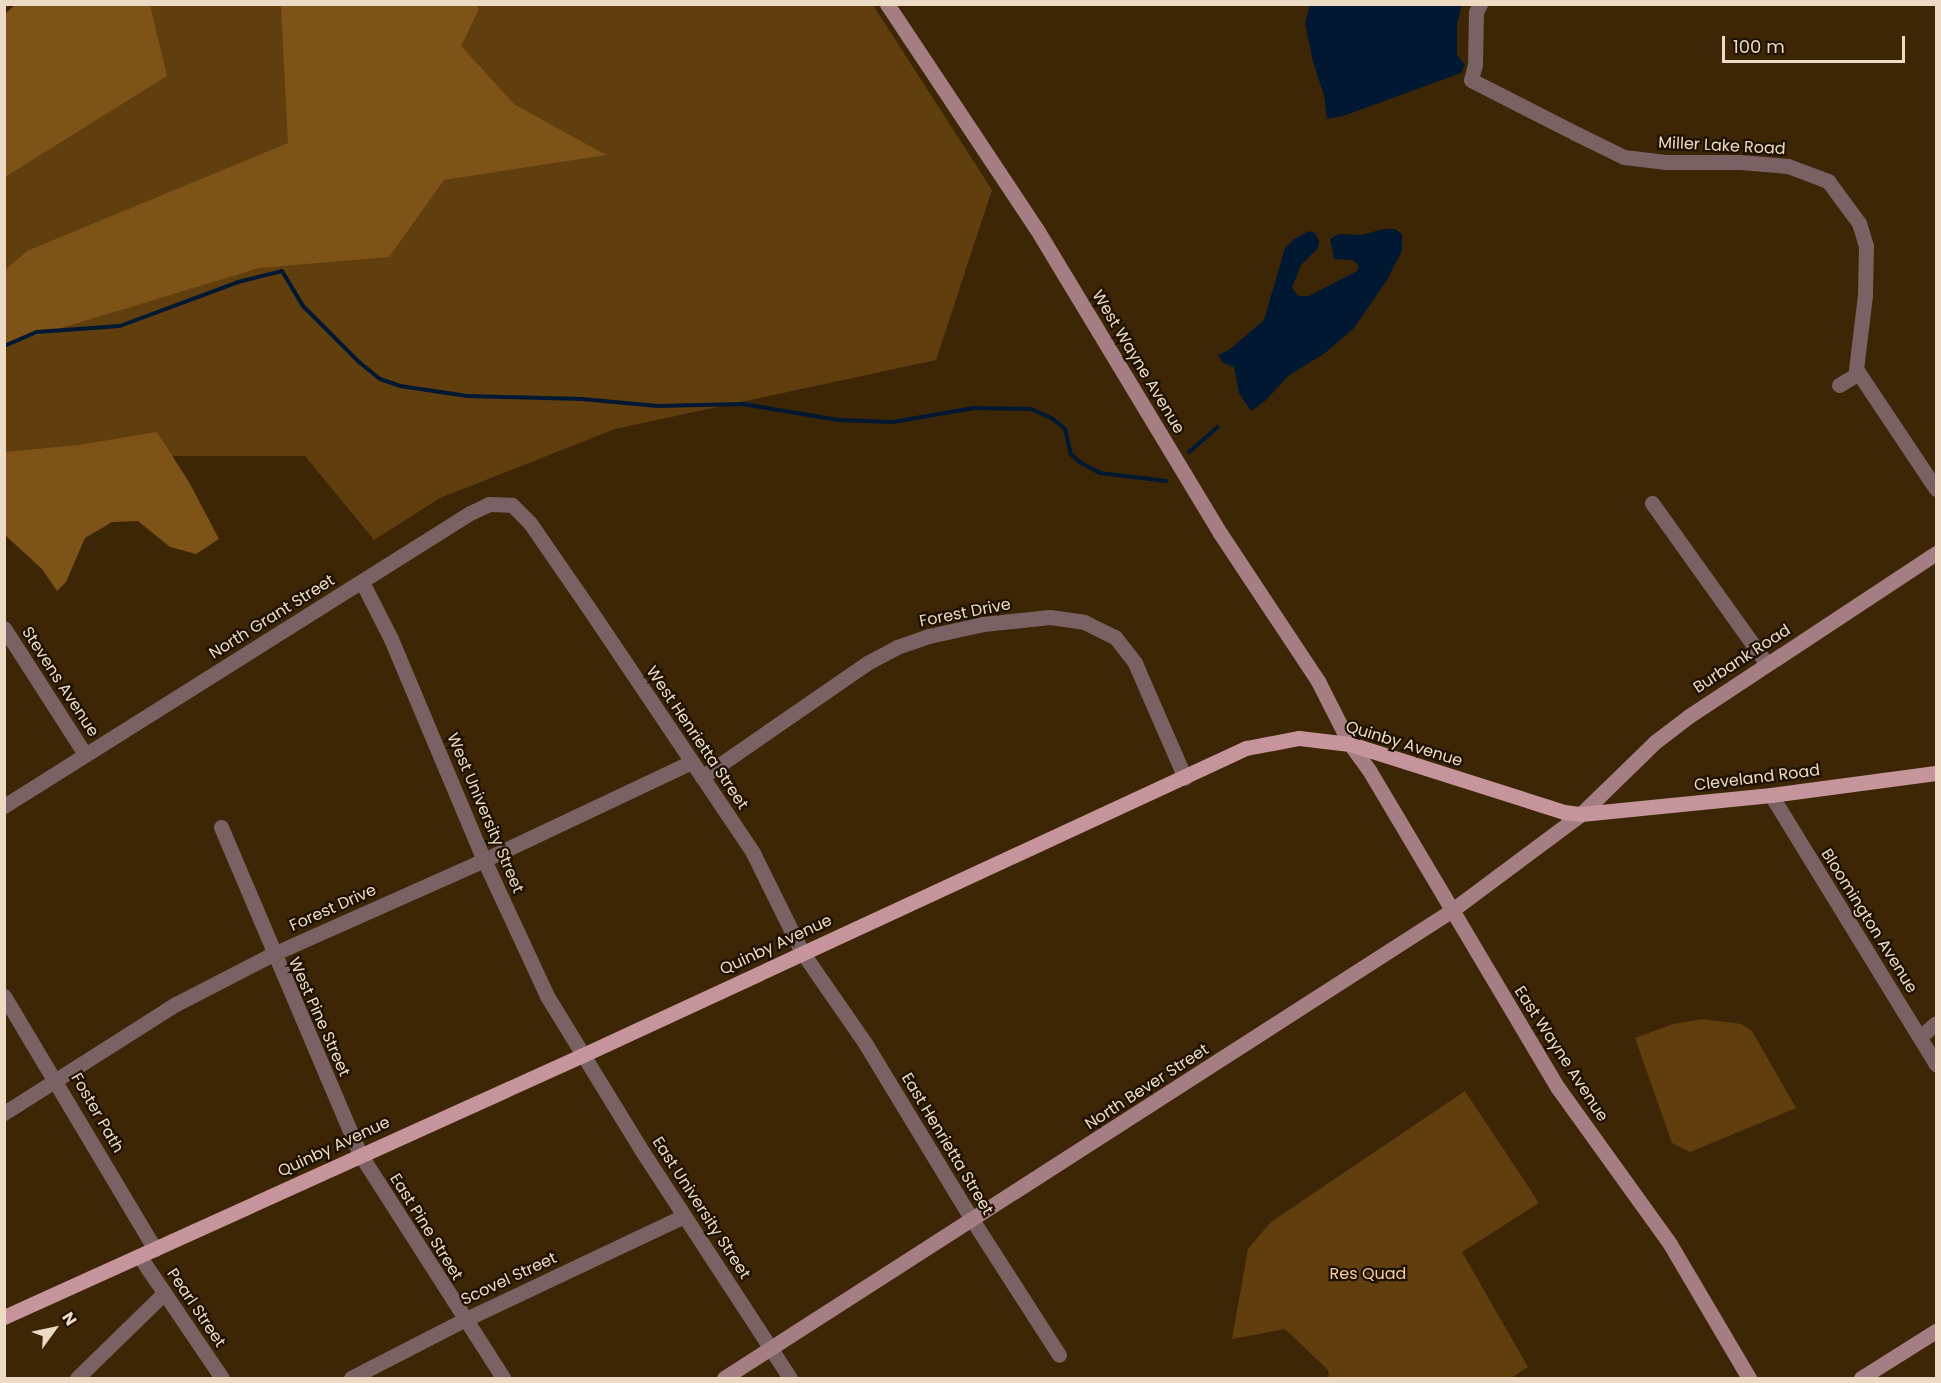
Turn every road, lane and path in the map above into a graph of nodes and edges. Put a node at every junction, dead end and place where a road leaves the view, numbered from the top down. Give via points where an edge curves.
1 (886, 4) edge
2 (1480, 4) edge
3 (1858, 373) junction
4 (1839, 386) dead end
5 (1936, 489) edge
6 (1652, 503) dead end
7 (548, 551) joint
8 (1936, 553) edge
9 (362, 582) junction
10 (4, 628) edge
11 (1767, 664) junction
12 (1350, 744) junction
13 (85, 754) junction
14 (691, 762) junction
15 (1936, 773) edge
16 (702, 777) junction
17 (1185, 778) junction
18 (1771, 795) junction
19 (4, 806) edge
20 (1581, 814) junction
21 (221, 827) dead end
22 (484, 860) junction
23 (1451, 911) junction
24 (802, 952) junction
25 (273, 954) junction
26 (4, 996) edge
27 (1936, 1023) edge
28 (1920, 1037) junction
29 (583, 1055) junction
30 (1936, 1065) edge
31 (56, 1079) junction
32 (4, 1113) edge
33 (360, 1154) junction
34 (684, 1216) junction
35 (973, 1221) junction
36 (156, 1249) junction
37 (140, 1257) junction
38 (164, 1293) junction
39 (4, 1317) edge
40 (464, 1320) junction
41 (1936, 1331) edge
42 (771, 1349) junction
43 (1059, 1355) dead end
44 (77, 1378) edge
45 (222, 1378) edge
46 (351, 1378) edge
47 (503, 1378) edge
48 (724, 1378) edge
49 (790, 1378) edge
50 (1749, 1378) edge
51 (1861, 1378) edge

1 - 12 street, West Wayne Avenue via 1036,228 1220,533 1318,681
2 - 3 street, Miller Lake Road via 1476,12 1471,80 1575,133 1624,157 1788,166 1828,181 1858,223 1866,246
3 - 4 street
3 - 5 street
6 - 11 street
7 - 9 street, North Grant Street via 519,509 503,503 489,504
7 - 14 street, West Henrietta Street
8 - 11 street, Burbank Road
9 - 13 street, North Grant Street
9 - 22 street, West University Street via 391,639
10 - 13 street, Stevens Avenue
11 - 20 street, Burbank Road via 1655,742
12 - 17 main road, Quinby Avenue via 1299,738 1267,743 1246,748
12 - 20 main road, Quinby Avenue via 1564,812
12 - 23 street, East Wayne Avenue
13 - 19 street, North Grant Street
14 - 16 street, West Henrietta Street
14 - 22 street, Forest Drive
15 - 18 main road, Cleveland Road
16 - 17 street, Forest Drive via 867,663 897,647 984,624 1050,617 1084,622 1115,637 1135,663
16 - 24 street, West Henrietta Street via 753,853
17 - 24 main road, Quinby Avenue
18 - 20 main road, Cleveland Road
18 - 28 street, Bloomington Avenue
20 - 23 street, North Bever Street
21 - 25 street, West Pine Street
22 - 25 street, Forest Drive
22 - 29 street, West University Street via 546,996
23 - 35 street, North Bever Street
23 - 50 street, East Wayne Avenue via 1558,1088 1670,1244
24 - 29 main road, Quinby Avenue
24 - 35 street, East Henrietta Street via 865,1043
25 - 31 street, Forest Drive via 176,1004
25 - 33 street, West Pine Street
26 - 31 street, Foster Path
27 - 28 street
28 - 30 street, Bloomington Avenue
29 - 33 main road, Quinby Avenue
29 - 34 street, East University Street
31 - 32 street, Forest Drive
31 - 36 street, Foster Path
33 - 36 main road, Quinby Avenue
33 - 40 street, East Pine Street
34 - 40 street, Scovel Street
34 - 42 street, East University Street
35 - 42 street, North Bever Street
35 - 43 street, East Henrietta Street
36 - 37 main road, Quinby Avenue
37 - 38 street, Pearl Street
37 - 39 main road, Quinby Avenue
38 - 44 street
38 - 45 street, Pearl Street
40 - 46 street, Scovel Street
40 - 47 street, East Pine Street
41 - 51 street
42 - 48 street, North Bever Street
42 - 49 street, East University Street

